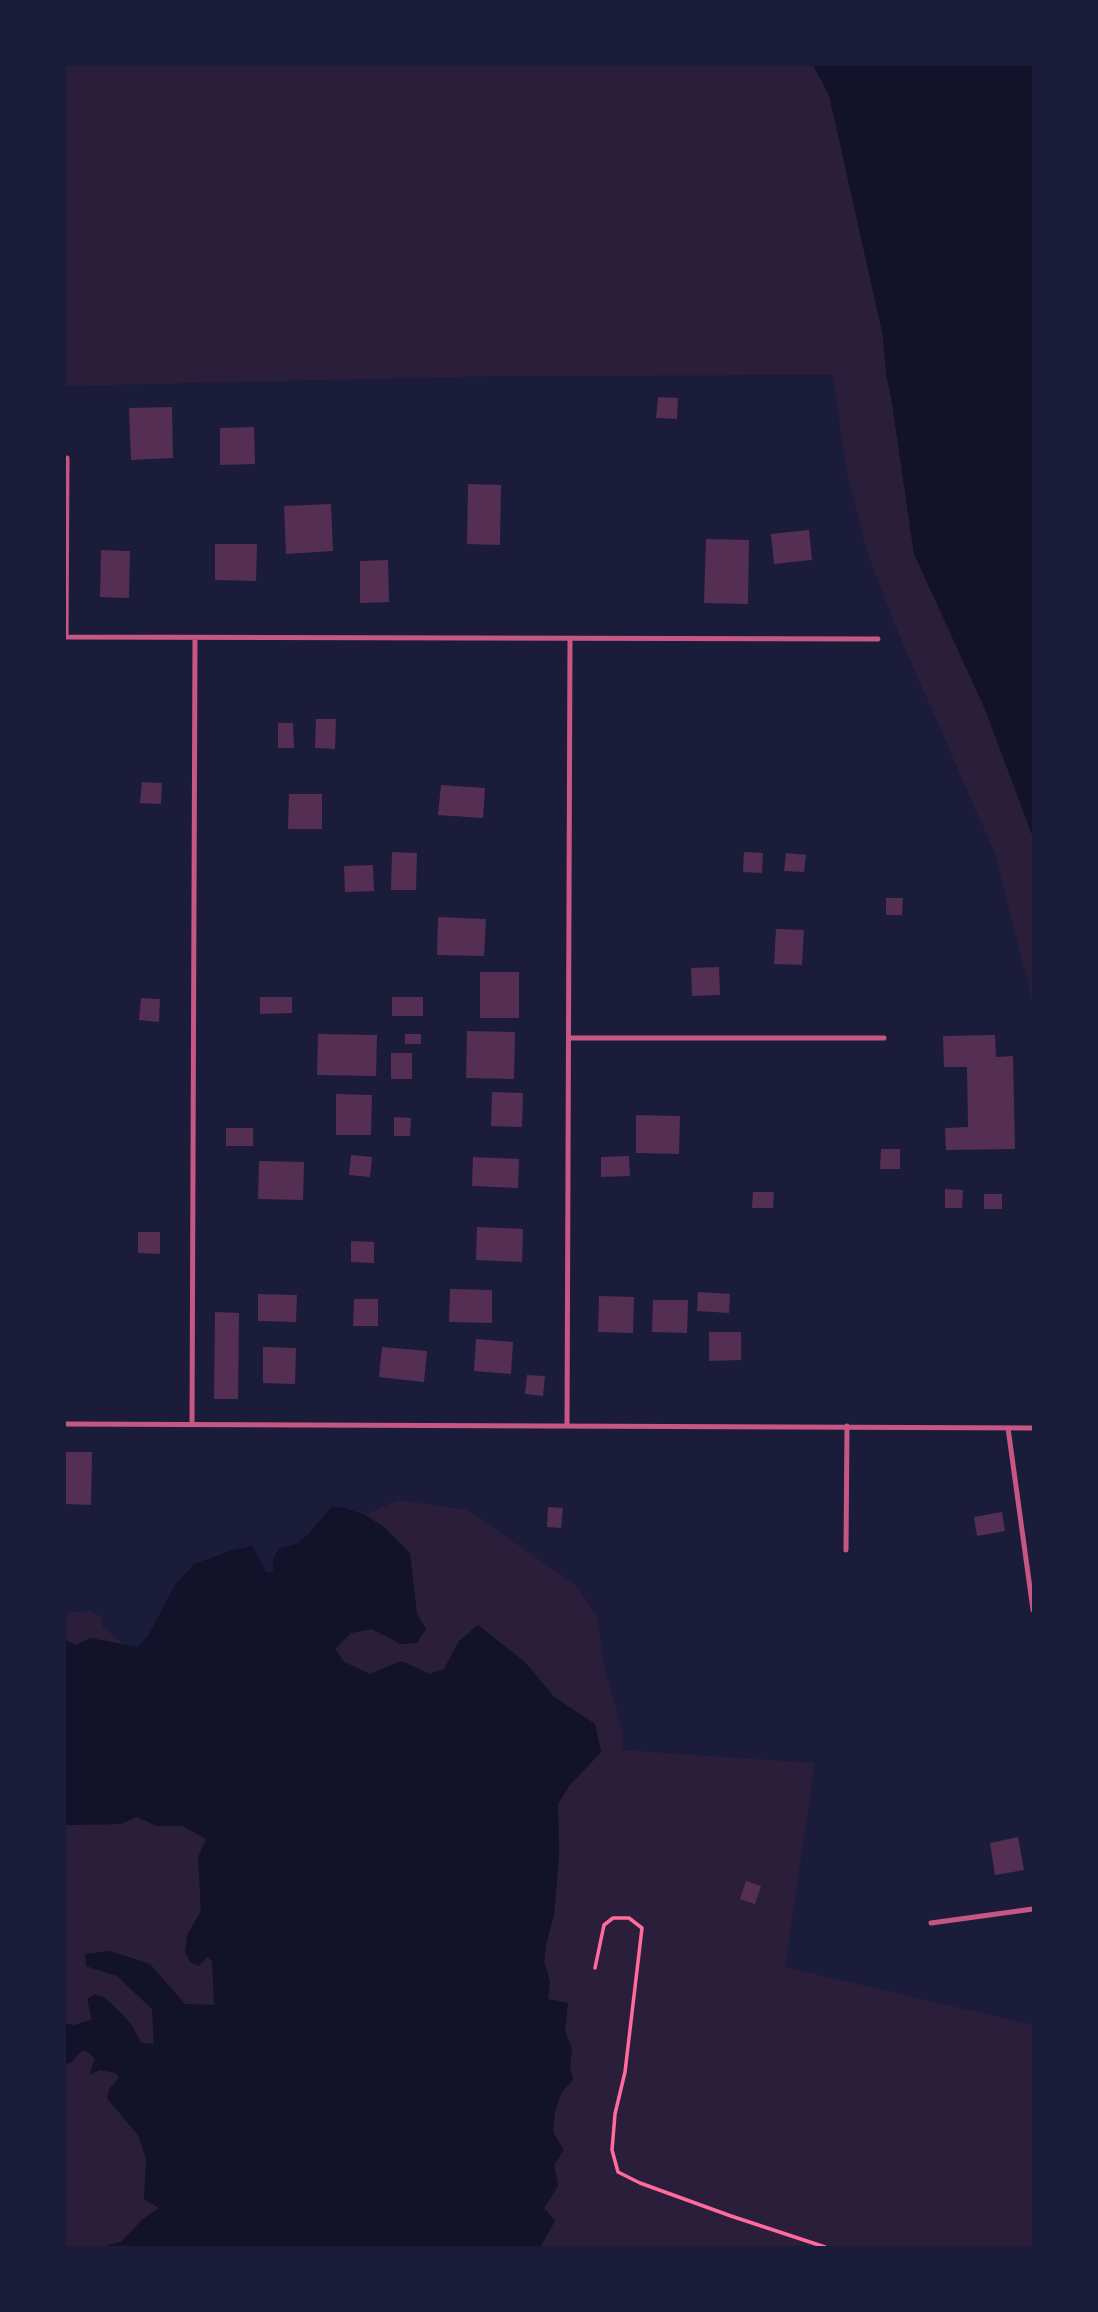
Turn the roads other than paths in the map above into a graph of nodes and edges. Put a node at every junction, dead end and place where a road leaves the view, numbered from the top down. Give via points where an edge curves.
1 (67, 458) dead end
2 (195, 638) junction
3 (570, 638) junction
4 (878, 639) dead end
5 (569, 1038) junction
6 (884, 1038) dead end
7 (65, 1424) edge
8 (192, 1425) junction
9 (567, 1425) junction
10 (847, 1426) junction
11 (1033, 1428) edge
12 (1008, 1429) junction
13 (846, 1550) dead end
14 (1033, 1610) edge
15 (1033, 1909) edge
16 (931, 1923) dead end

1 - 2 lane via 66,637
2 - 3 lane
2 - 8 lane
3 - 4 lane
3 - 5 lane
5 - 6 lane
5 - 9 lane
7 - 8 lane
8 - 9 lane
9 - 10 lane
10 - 12 lane
10 - 13 lane
11 - 12 lane
12 - 14 lane
15 - 16 lane

